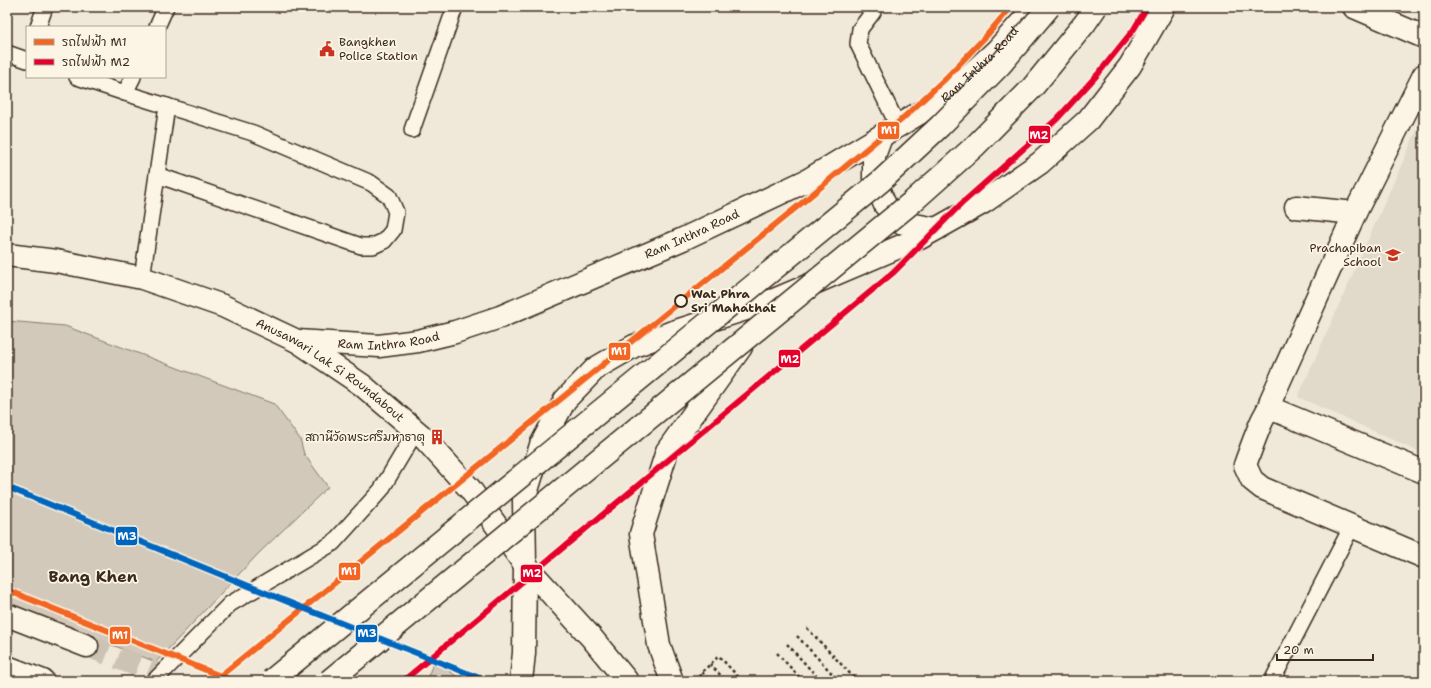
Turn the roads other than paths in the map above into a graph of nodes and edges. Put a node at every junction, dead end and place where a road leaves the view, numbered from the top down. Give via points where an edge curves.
1 (45, 7) edge
2 (166, 7) edge
3 (455, 7) edge
4 (872, 7) edge
5 (1035, 7) edge
6 (1049, 7) edge
7 (1096, 7) edge
8 (1164, 7) edge
9 (1354, 7) edge
10 (38, 26) edge
11 (157, 26) edge
12 (1424, 37) edge
13 (7, 53) edge
14 (26, 58) edge
15 (1424, 75) edge
16 (80, 78) edge
17 (133, 78) edge
18 (125, 94) junction
19 (167, 106) junction
20 (412, 130) dead end
21 (889, 132) junction
22 (158, 175) junction
23 (1296, 207) dead end
24 (1355, 213) junction
25 (936, 229) junction
26 (7, 255) edge
27 (142, 278) junction
28 (774, 300) junction
29 (297, 341) junction
30 (1270, 408) junction
31 (416, 431) junction
32 (1424, 472) edge
33 (1352, 526) junction
34 (1424, 557) edge
35 (526, 565) junction
36 (7, 615) edge
37 (87, 646) tunnel mouth
38 (7, 667) edge
39 (43, 681) edge
40 (154, 681) edge
41 (271, 681) edge
42 (329, 681) edge
43 (521, 681) edge
44 (627, 681) edge
45 (672, 681) edge
46 (1272, 681) edge

1 - 10 lane
2 - 11 lane
3 - 20 lane
4 - 21 lane via 873,12 858,34 858,44
5 - 21 main road, Ram Inthra Road via 997,50 946,97
6 - 41 main road, Ram Inthra Road, bridge via 1001,64 881,181
7 - 42 main road, bridge via 1032,88 975,146 917,198
8 - 25 main road via 1130,66 1088,120 1040,163 984,202
9 - 12 main road
13 - 14 lane
15 - 24 main road
16 - 18 lane
17 - 18 lane
18 - 19 lane
19 - 22 lane
19 - 22 lane via 253,133 371,183 389,196 396,212 393,230 384,241 373,246 361,246
21 - 25 main road via 874,156 874,179 885,205 899,222
21 - 29 main road, Ram Inthra Road via 808,180 683,239 500,317 418,341 379,346
22 - 27 lane
23 - 24 main road
24 - 30 main road via 1271,400
25 - 28 main road
26 - 27 main road, Anusawari Lak Si Roundabout via 56,261
27 - 29 main road, Anusawari Lak Si Roundabout via 223,306
28 - 35 main road via 634,346 596,368 565,400 541,445 524,500
28 - 45 main road via 666,451 641,534 659,644
29 - 31 main road, Anusawari Lak Si Roundabout via 362,385
30 - 32 main road
30 - 33 main road via 1261,423 1245,465 1252,480 1262,488
31 - 35 main road, Anusawari Lak Si Roundabout via 470,489
31 - 40 lane via 381,490 333,543 230,604
33 - 34 main road
33 - 46 lane
35 - 43 main road
35 - 44 main road, Anusawari Lak Si Roundabout
36 - 37 main road
38 - 39 main road

